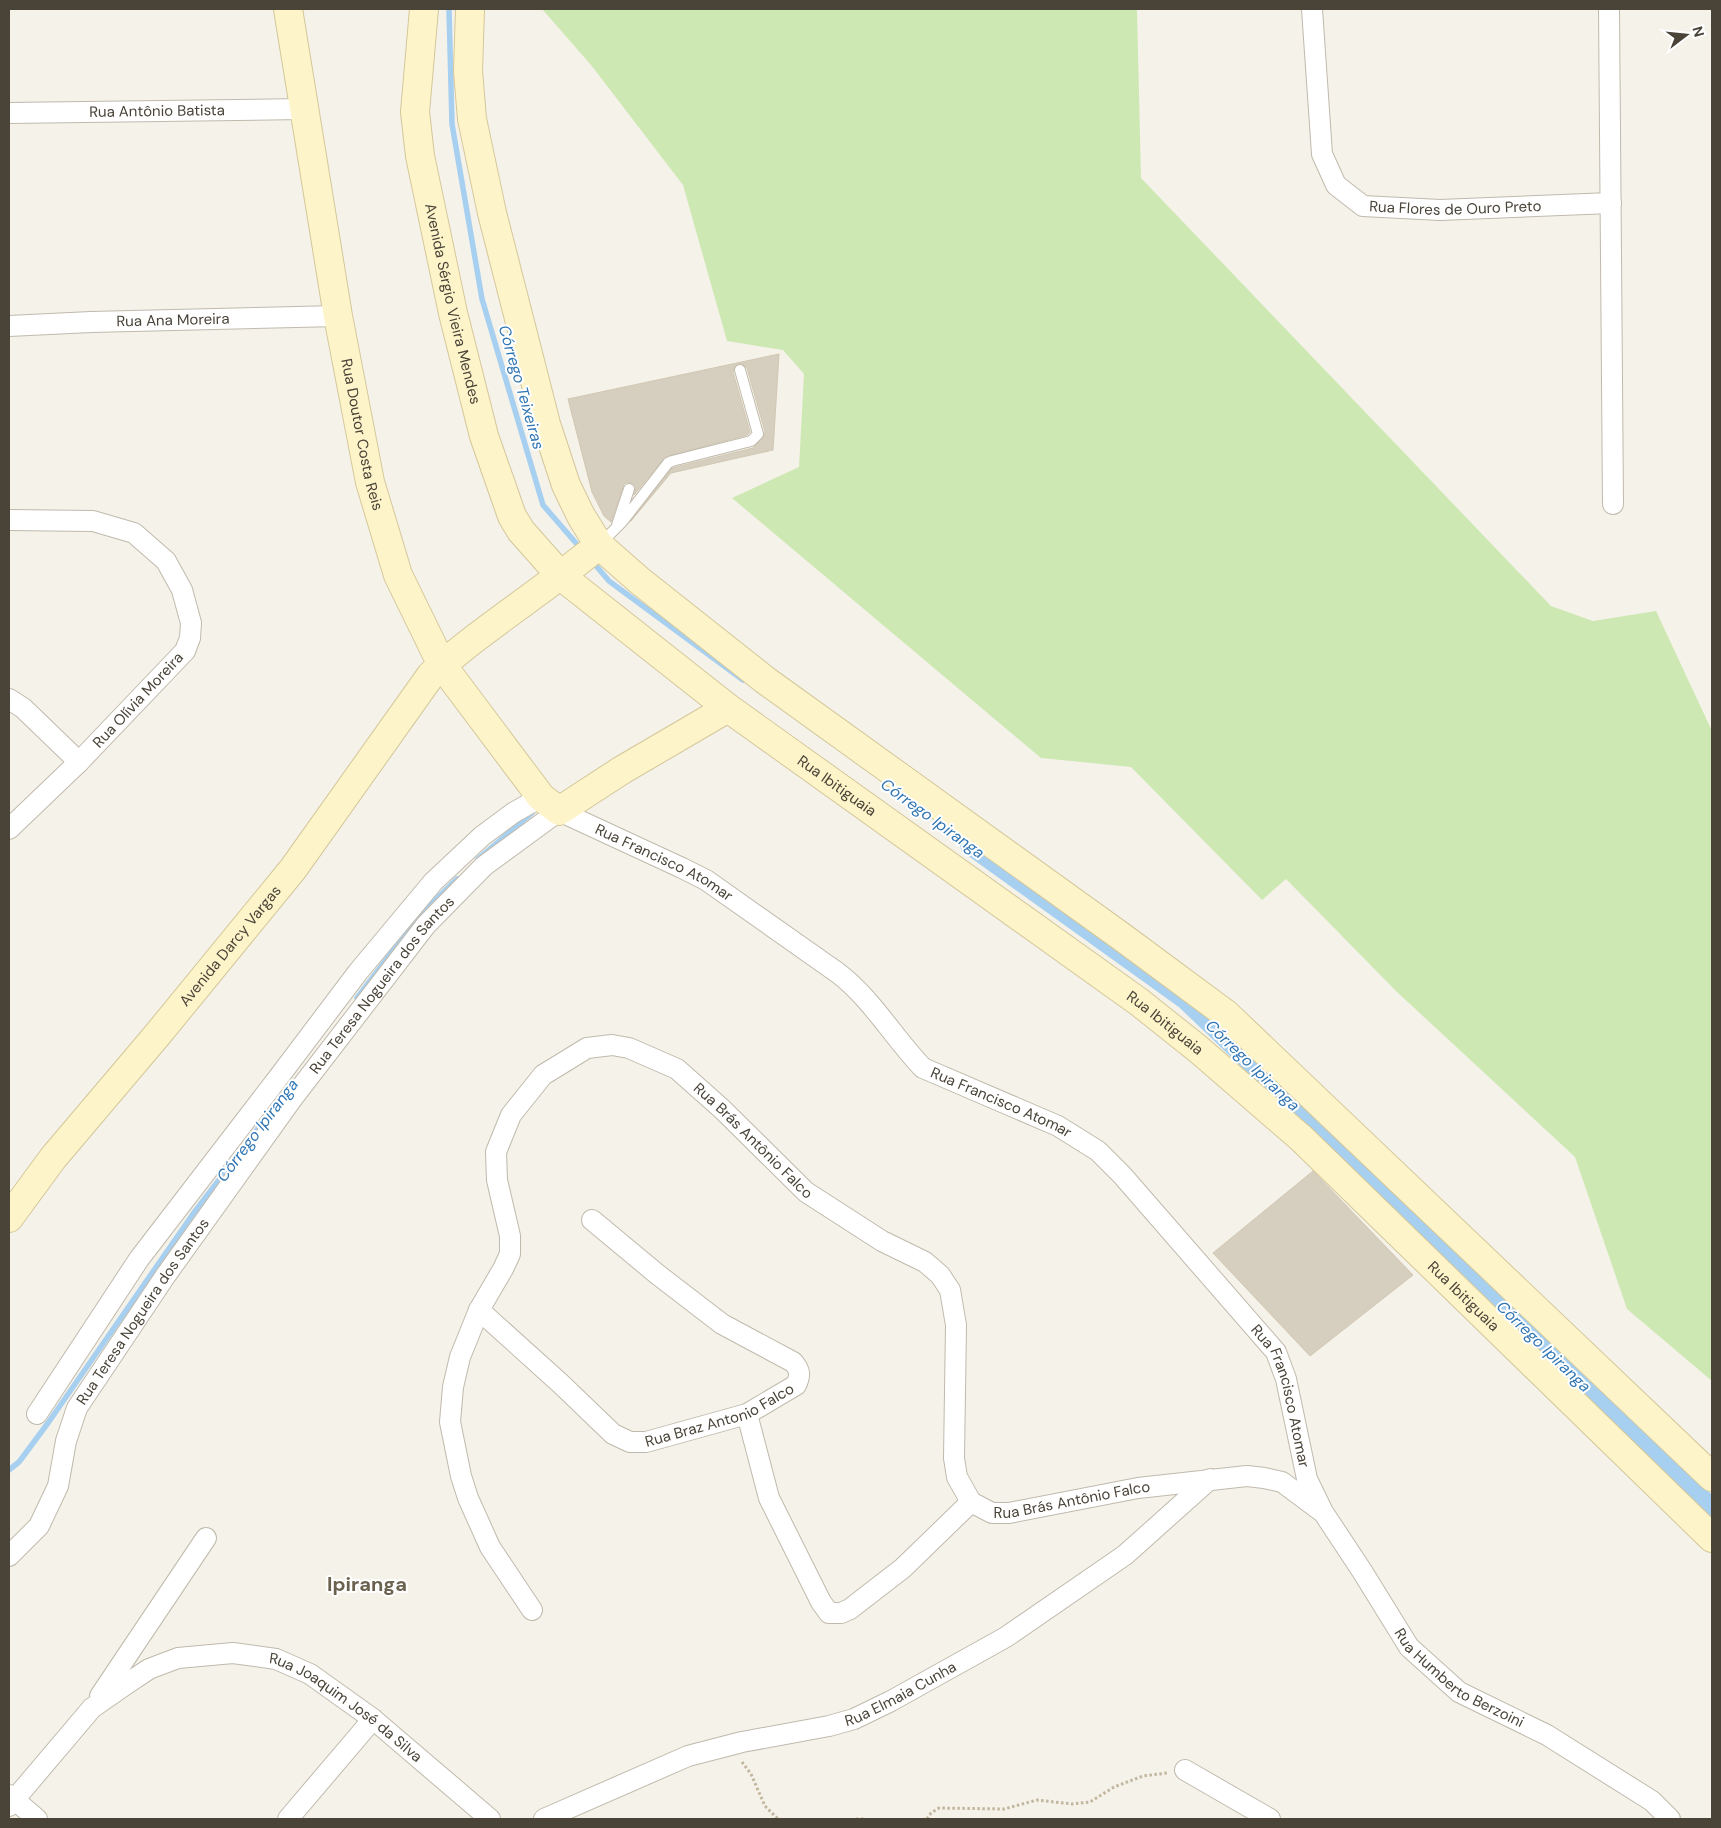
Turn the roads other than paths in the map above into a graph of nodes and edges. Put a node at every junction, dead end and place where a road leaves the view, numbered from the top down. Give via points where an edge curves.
1 (288, 9) edge
2 (424, 9) edge
3 (470, 9) edge
4 (1312, 9) edge
5 (1609, 9) edge
6 (303, 109) junction
7 (9, 114) edge
8 (1611, 203) junction
9 (338, 316) junction
10 (9, 326) edge
11 (740, 370) dead end
12 (629, 489) dead end
13 (1613, 504) dead end
14 (9, 520) edge
15 (589, 553) junction
16 (442, 665) junction
17 (9, 699) edge
18 (728, 708) junction
19 (78, 762) junction
20 (550, 804) junction
21 (9, 829) edge
22 (1333, 1144) junction
23 (9, 1218) edge
24 (592, 1220) dead end
25 (141, 1260) junction
26 (164, 1273) junction
27 (479, 1310) junction
28 (37, 1414) dead end
29 (747, 1414) junction
30 (1712, 1477) edge
31 (1210, 1479) junction
32 (1307, 1479) joint
33 (971, 1502) junction
34 (1323, 1512) junction
35 (206, 1538) dead end
36 (1712, 1538) edge
37 (9, 1556) edge
38 (532, 1610) dead end
39 (92, 1708) junction
40 (373, 1719) junction
41 (1185, 1770) road end
42 (10, 1800) edge
43 (37, 1819) edge
44 (288, 1819) edge
45 (490, 1819) edge
46 (544, 1819) edge
47 (1270, 1819) edge
48 (1670, 1819) edge

1 - 6 main road, Rua Doutor Costa Reis
2 - 15 main road, Avenida Sérgio Vieira Mendes via 415,112 420,156 453,313 484,436 512,516 522,531
3 - 15 main road via 468,71 472,119 492,212 546,424 566,485 581,516
4 - 8 street, Rua Flores de Ouro Preto via 1322,154 1336,185 1363,206 1440,210
5 - 8 street
6 - 7 street, Rua Antônio Batista
6 - 9 main road, Rua Doutor Costa Reis
8 - 13 street
9 - 10 street, Rua Ana Moreira
9 - 16 main road, Rua Doutor Costa Reis via 370,482 398,575
11 - 15 lane via 758,434 751,441 672,460 622,522
12 - 15 lane
14 - 19 street, Rua Olívia Moreira via 93,521 134,533 166,561 182,590 191,623 185,651
15 - 16 main road, Avenida Darcy Vargas
15 - 18 main road, Rua Ibitiguaia
15 - 22 main road, Rua Ibitiguaia via 640,580 765,680 1226,1014
16 - 20 main road, Rua Doutor Costa Reis
16 - 23 main road, Avenida Darcy Vargas via 431,675 293,869 54,1158
17 - 19 street via 23,708
18 - 20 main road, Rua Teresa Nogueira dos Santos via 622,770
18 - 22 main road, Rua Ibitiguaia via 1139,1002 1206,1056
19 - 21 street, Rua Olívia Moreira
20 - 25 street, Rua Teresa Nogueira dos Santos via 513,813 482,836 433,882 358,972
20 - 26 street, Rua Teresa Nogueira dos Santos via 426,925
20 - 32 street, Rua Francisco Atomar via 706,880 830,967 852,984 923,1068 1058,1126 1098,1151 1276,1352 1286,1379
22 - 30 main road, Rua Ibitiguaia
22 - 36 main road, Rua Ibitiguaia
24 - 29 street, Rua Braz Antonio Falco via 722,1324 793,1362 799,1369 800,1378 796,1385
25 - 26 street
25 - 28 street, Rua Teresa Nogueira dos Santos
26 - 37 street, Rua Teresa Nogueira dos Santos via 78,1408 62,1456 58,1486 38,1526
27 - 29 street, Rua Braz Antonio Falco via 613,1434 630,1442 646,1442
27 - 33 street, Rua Brás Antônio Falco via 510,1254 510,1236 497,1180 496,1152 511,1115 543,1076 587,1048 612,1045 629,1048 677,1070 722,1109 806,1192 882,1241 925,1262 940,1275 950,1290 956,1324 954,1458 957,1477
27 - 38 street, Rua Brás Antônio Falco via 460,1357 450,1422 468,1498 490,1547
29 - 33 street via 769,1498 829,1613 850,1609 904,1568
31 - 33 street, Rua Brás Antônio Falco via 1138,1488 1008,1514 992,1513
31 - 34 street, Rua Brás Antônio Falco via 1247,1476 1282,1482
31 - 46 street, Rua Elmaia Cunha via 1125,1555 1006,1637 891,1701 854,1719 829,1726 688,1756
32 - 34 street, Rua Humberto Berzoini
34 - 48 street, Rua Humberto Berzoini via 1409,1647 1459,1692 1548,1735 1652,1801
35 - 39 street
39 - 40 street, Rua Joaquim José da Silva via 149,1669 178,1658 233,1653 276,1659 310,1674
39 - 42 street
40 - 44 street
40 - 45 street, Rua Joaquim José da Silva
41 - 47 street
42 - 43 street

